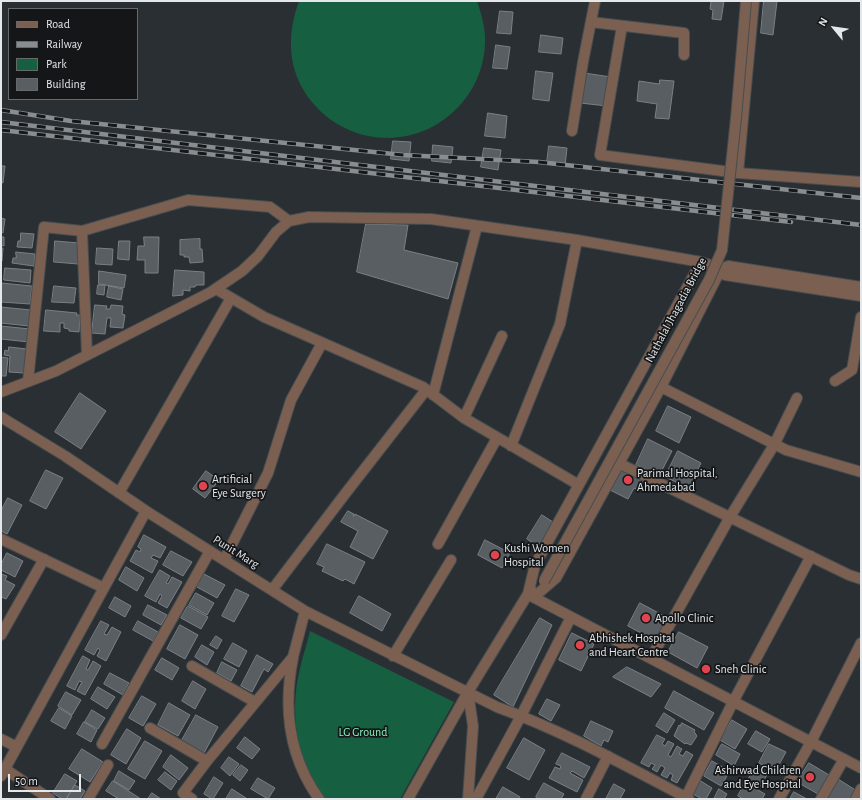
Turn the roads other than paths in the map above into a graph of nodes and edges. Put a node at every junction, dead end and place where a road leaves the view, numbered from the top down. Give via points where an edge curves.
1 (595, 1) edge
2 (740, 1) edge
3 (746, 1) edge
4 (754, 1) edge
5 (591, 22) junction
6 (622, 26) junction
7 (684, 55) dead end
8 (572, 132) dead end
9 (738, 173) junction
10 (861, 182) edge
11 (289, 221) junction
12 (477, 226) junction
13 (82, 231) junction
14 (577, 240) junction
15 (701, 262) junction
16 (721, 269) junction
17 (861, 287) edge
18 (216, 289) junction
19 (861, 296) edge
20 (231, 298) junction
21 (861, 317) edge
22 (860, 334) edge
23 (502, 336) dead end
24 (322, 343) junction
25 (87, 355) junction
26 (28, 381) junction
27 (835, 381) dead end
28 (660, 387) junction
29 (1, 392) edge
30 (430, 392) junction
31 (797, 398) dead end
32 (1, 417) edge
33 (464, 418) junction
34 (497, 438) junction
35 (774, 445) junction
36 (511, 446) junction
37 (618, 463) junction
38 (861, 472) edge
39 (579, 485) junction
40 (119, 493) junction
41 (146, 512) junction
42 (730, 517) junction
43 (1, 539) edge
44 (438, 544) dead end
45 (210, 551) junction
46 (811, 556) junction
47 (44, 559) junction
48 (224, 560) junction
49 (451, 560) dead end
50 (541, 579) junction
51 (861, 579) edge
52 (104, 588) junction
53 (272, 590) junction
54 (531, 596) junction
55 (305, 611) junction
56 (571, 617) junction
57 (1, 635) edge
58 (861, 643) edge
59 (393, 656) junction
60 (293, 657) junction
61 (651, 658) junction
62 (192, 666) dead end
63 (468, 692) junction
64 (255, 702) junction
65 (733, 702) junction
66 (521, 716) junction
67 (150, 728) dead end
68 (1, 739) edge
69 (811, 742) junction
70 (102, 744) dead end
71 (16, 747) junction
72 (608, 756) junction
73 (844, 759) junction
74 (207, 761) junction
75 (108, 765) dead end
76 (861, 768) edge
77 (3, 773) edge
78 (861, 789) edge
79 (181, 796) edge
80 (687, 798) edge
81 (50, 799) edge
82 (88, 799) edge
83 (192, 799) edge
84 (319, 799) edge
85 (408, 799) edge
86 (468, 799) edge
87 (476, 799) edge
88 (586, 799) edge
89 (779, 799) edge
90 (821, 799) edge
91 (856, 799) edge

1 - 5 street
2 - 50 street, Nathalal Jhagadia Bridge via 715,249 704,277
3 - 50 street, Nathalal Jhagadia Bridge, bridge via 722,250 709,280
4 - 9 street
5 - 6 street
5 - 8 street
6 - 7 street via 684,33
6 - 9 street via 600,155
9 - 10 street
11 - 12 street via 309,217 430,219
11 - 13 street via 270,207 188,200
11 - 18 street via 276,232 242,272
12 - 14 street
12 - 30 street
13 - 25 street
13 - 26 street via 44,227
14 - 15 street
14 - 36 street via 560,324
15 - 16 street
15 - 39 street
16 - 17 street via 728,266
16 - 19 street via 725,275
16 - 28 street
18 - 20 street
18 - 25 street
20 - 24 street via 264,317
20 - 40 street
21 - 22 street
22 - 27 street via 852,370
23 - 33 street
24 - 30 street
24 - 48 street via 291,400 268,473
25 - 26 street via 56,371
26 - 29 street
28 - 35 street
28 - 37 street
30 - 33 street
30 - 53 street via 345,494
31 - 35 street
32 - 40 street, Punit Marg
33 - 34 street
34 - 36 street
34 - 44 street
35 - 38 street
35 - 42 street
36 - 39 street
37 - 42 street
37 - 54 street via 556,578
39 - 54 street via 535,565
40 - 41 street, Punit Marg
41 - 45 street, Punit Marg
41 - 52 street
42 - 46 street
42 - 61 street
43 - 47 street
45 - 48 street, Punit Marg
45 - 70 street
46 - 51 street
46 - 65 street
47 - 52 street
47 - 57 street
48 - 53 street, Punit Marg
49 - 59 street
50 - 54 street
52 - 71 street
53 - 55 street, Punit Marg
54 - 56 street
54 - 63 street
55 - 59 street, Punit Marg
55 - 60 street
56 - 61 street
56 - 66 street
58 - 69 street
59 - 63 street, Punit Marg
60 - 64 street
60 - 84 street via 288,702 290,727 306,778
61 - 65 street
62 - 64 street
63 - 66 street, Punit Marg
63 - 85 street
63 - 86 street via 473,726
64 - 74 street
65 - 69 street
65 - 80 street
66 - 72 street, Punit Marg
66 - 87 street
67 - 74 street
68 - 71 street
69 - 73 street
69 - 89 street
71 - 77 street
72 - 80 street, Punit Marg
72 - 88 street
73 - 76 street
73 - 90 street
74 - 79 street
75 - 82 street
77 - 81 street
78 - 91 street
79 - 83 street

